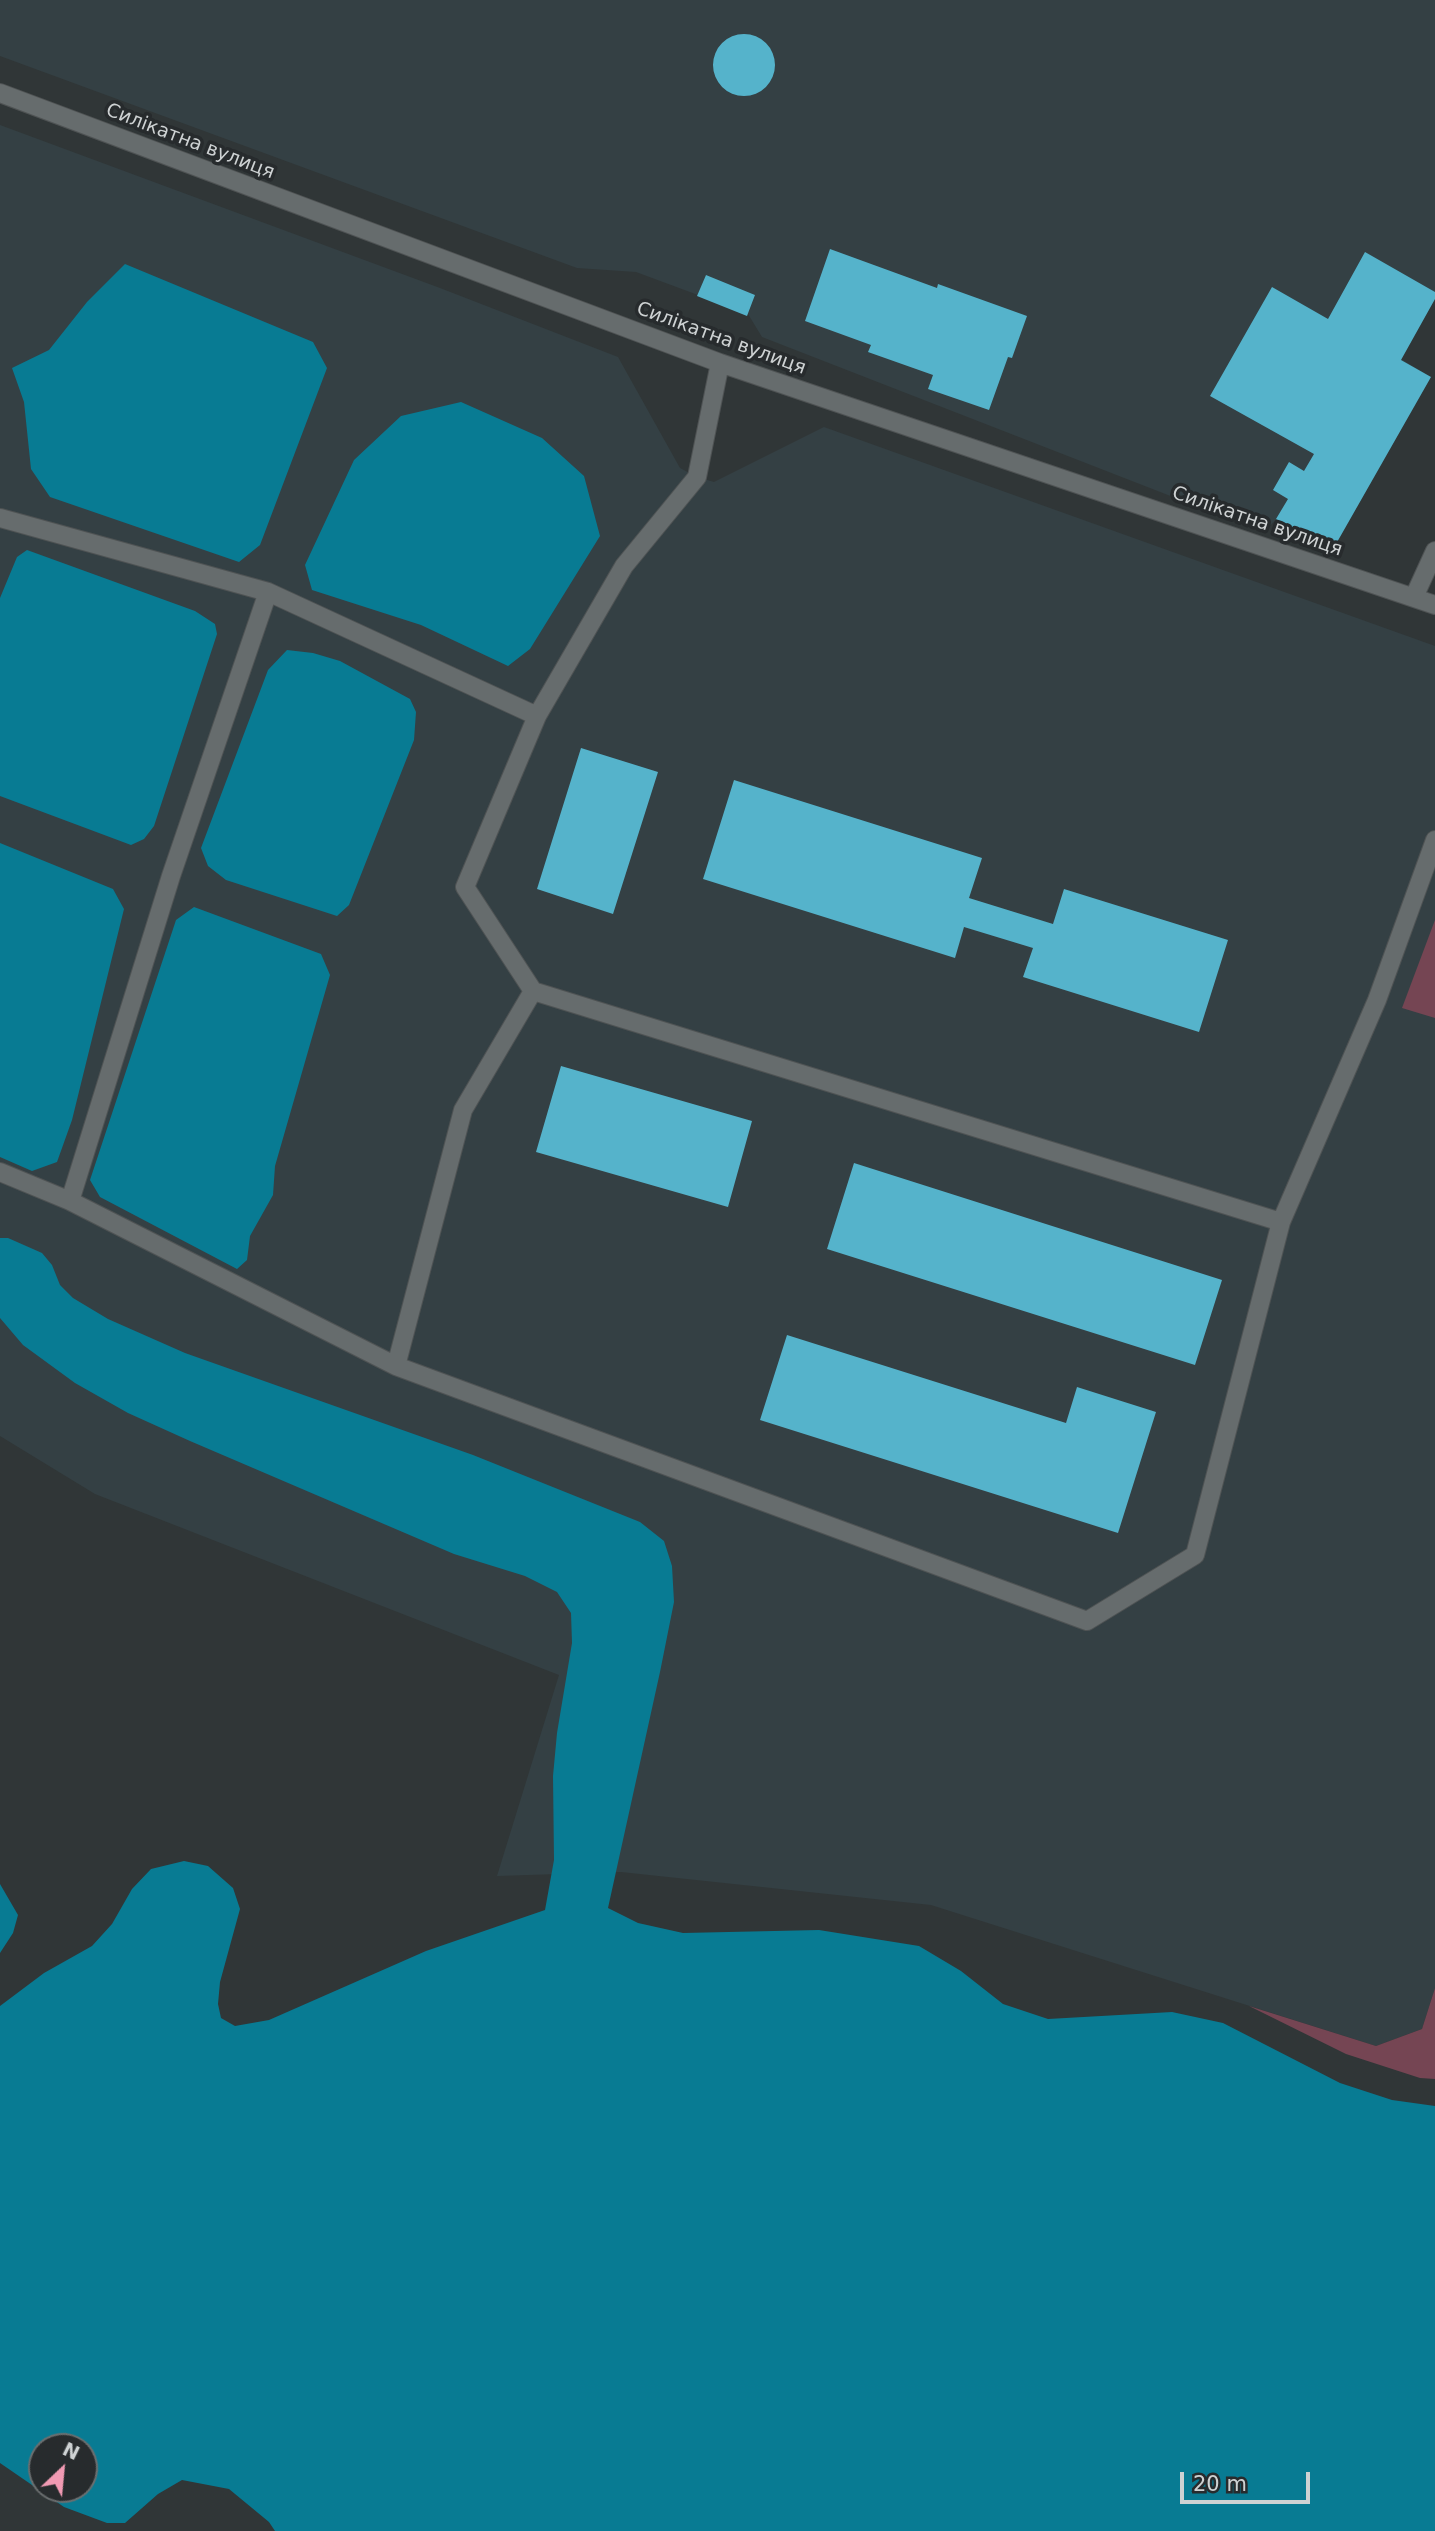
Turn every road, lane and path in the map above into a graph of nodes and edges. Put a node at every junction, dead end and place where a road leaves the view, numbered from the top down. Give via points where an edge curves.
1 (0, 93) edge
2 (720, 363) junction
3 (0, 518) edge
4 (1435, 551) edge
5 (268, 592) junction
6 (1414, 597) junction
7 (1435, 605) edge
8 (537, 716) junction
9 (1435, 840) edge
10 (533, 991) junction
11 (0, 1172) edge
12 (70, 1201) junction
13 (1281, 1222) junction
14 (396, 1366) junction

1 - 2 street, Силікатна вулиця
2 - 6 street, Силікатна вулиця
2 - 8 street via 697,477 624,566
3 - 5 street
4 - 6 street
5 - 8 street
5 - 12 street via 170,876
6 - 7 street, Силікатна вулиця
8 - 10 street via 465,887
9 - 13 street via 1377,1000
10 - 13 street
10 - 14 street via 463,1110
11 - 12 street
12 - 14 street
13 - 14 street via 1195,1555 1087,1621

